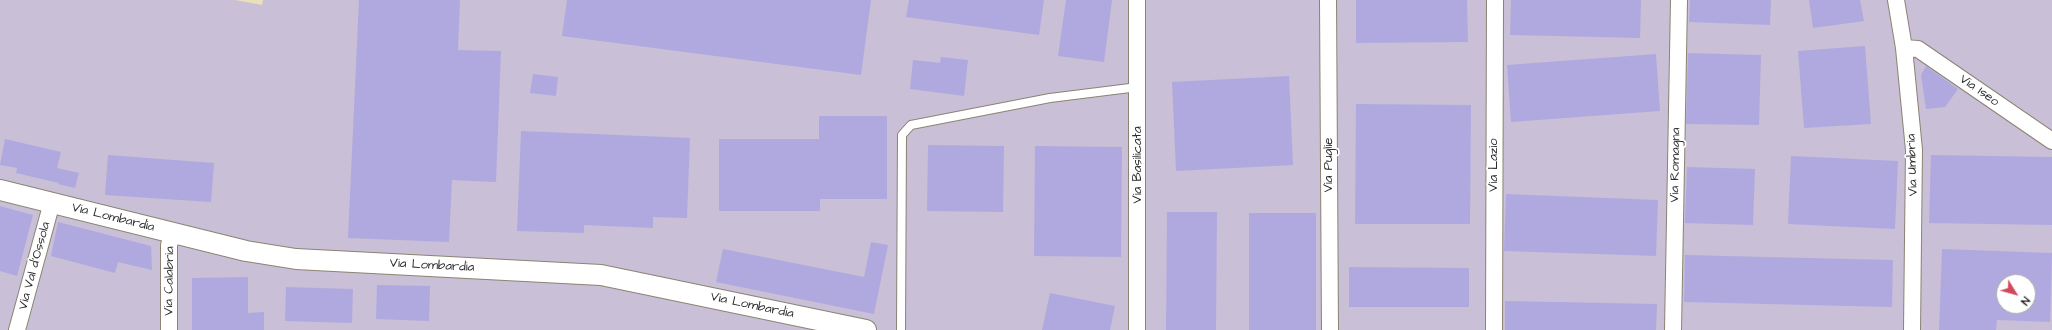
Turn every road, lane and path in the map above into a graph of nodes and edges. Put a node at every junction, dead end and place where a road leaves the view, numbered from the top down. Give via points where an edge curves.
1 (1137, 0) edge
2 (1328, 0) edge
3 (1495, 0) edge
4 (1679, 0) edge
5 (1896, 0) edge
6 (1904, 48) junction
7 (1138, 88) junction
8 (2052, 141) edge
9 (0, 190) edge
10 (52, 202) junction
11 (173, 233) junction
12 (18, 330) edge
13 (169, 330) edge
14 (866, 330) edge
15 (901, 330) edge
16 (1137, 330) edge
17 (1330, 330) edge
18 (1494, 330) edge
19 (1673, 330) edge
20 (1912, 330) edge

1 - 7 street, Via Basilicata
2 - 17 street, Via Puglie
3 - 18 street, Via Lazio
4 - 19 street, Via Romagna
5 - 6 street, Via Umbria
6 - 8 street, Via Iseo via 1918,49
6 - 20 street, Via Umbria via 1914,150
7 - 15 lane via 1050,98 911,125 902,135 901,151
7 - 16 street, Via Basilicata
9 - 10 street, Via Lombardia
10 - 11 street, Via Lombardia
10 - 12 street, Via Val d'Ossola
11 - 13 street, Via Calabria via 169,245
11 - 14 street, Via Lombardia via 246,251 296,259 601,275

